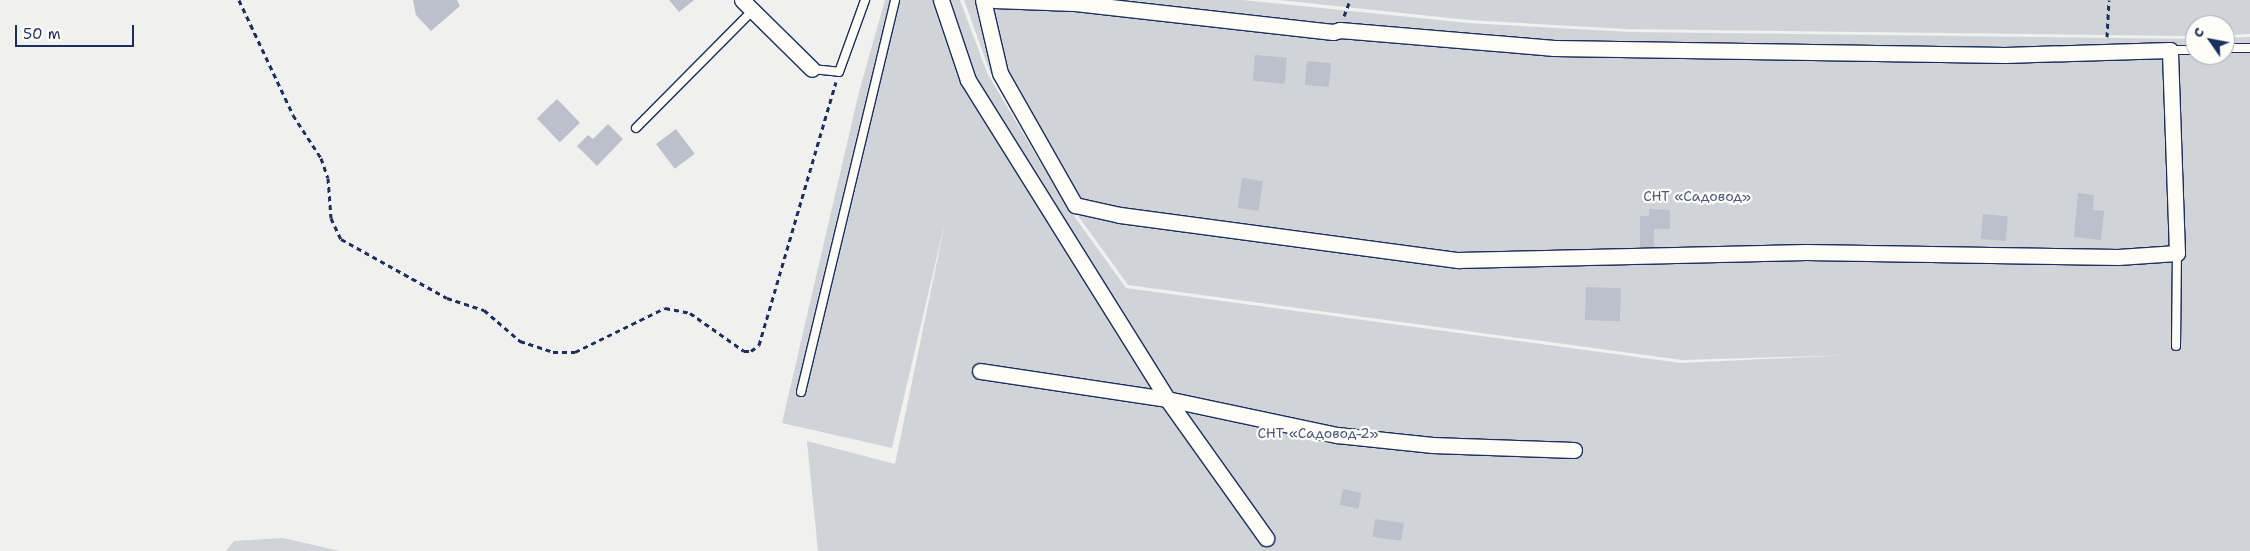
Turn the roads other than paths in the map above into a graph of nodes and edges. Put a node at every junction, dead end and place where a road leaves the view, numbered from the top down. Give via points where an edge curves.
1 (864, 0) edge
2 (895, 0) edge
3 (941, 0) edge
4 (983, 0) edge
5 (994, 0) edge
6 (747, 6) edge
7 (2235, 48) edge
8 (2250, 48) edge
9 (2170, 50) junction
10 (2185, 50) edge
11 (812, 69) joint
12 (636, 128) dead end
13 (2177, 253) junction
14 (2176, 346) dead end
15 (980, 371) dead end
16 (801, 392) dead end
17 (1167, 399) junction
18 (1574, 450) dead end
19 (1266, 538) dead end

1 - 11 lane via 839,72
2 - 16 lane
3 - 17 street via 968,80
4 - 13 street via 1000,73 1074,205 1120,215 1458,260 1806,252 2118,258
5 - 9 street via 1073,3 1323,32 1340,30 1546,48 2006,55
6 - 11 street
6 - 12 lane
7 - 8 lane
9 - 10 lane
9 - 13 street
13 - 14 lane
15 - 17 street
17 - 18 street via 1337,435 1432,445
17 - 19 street

